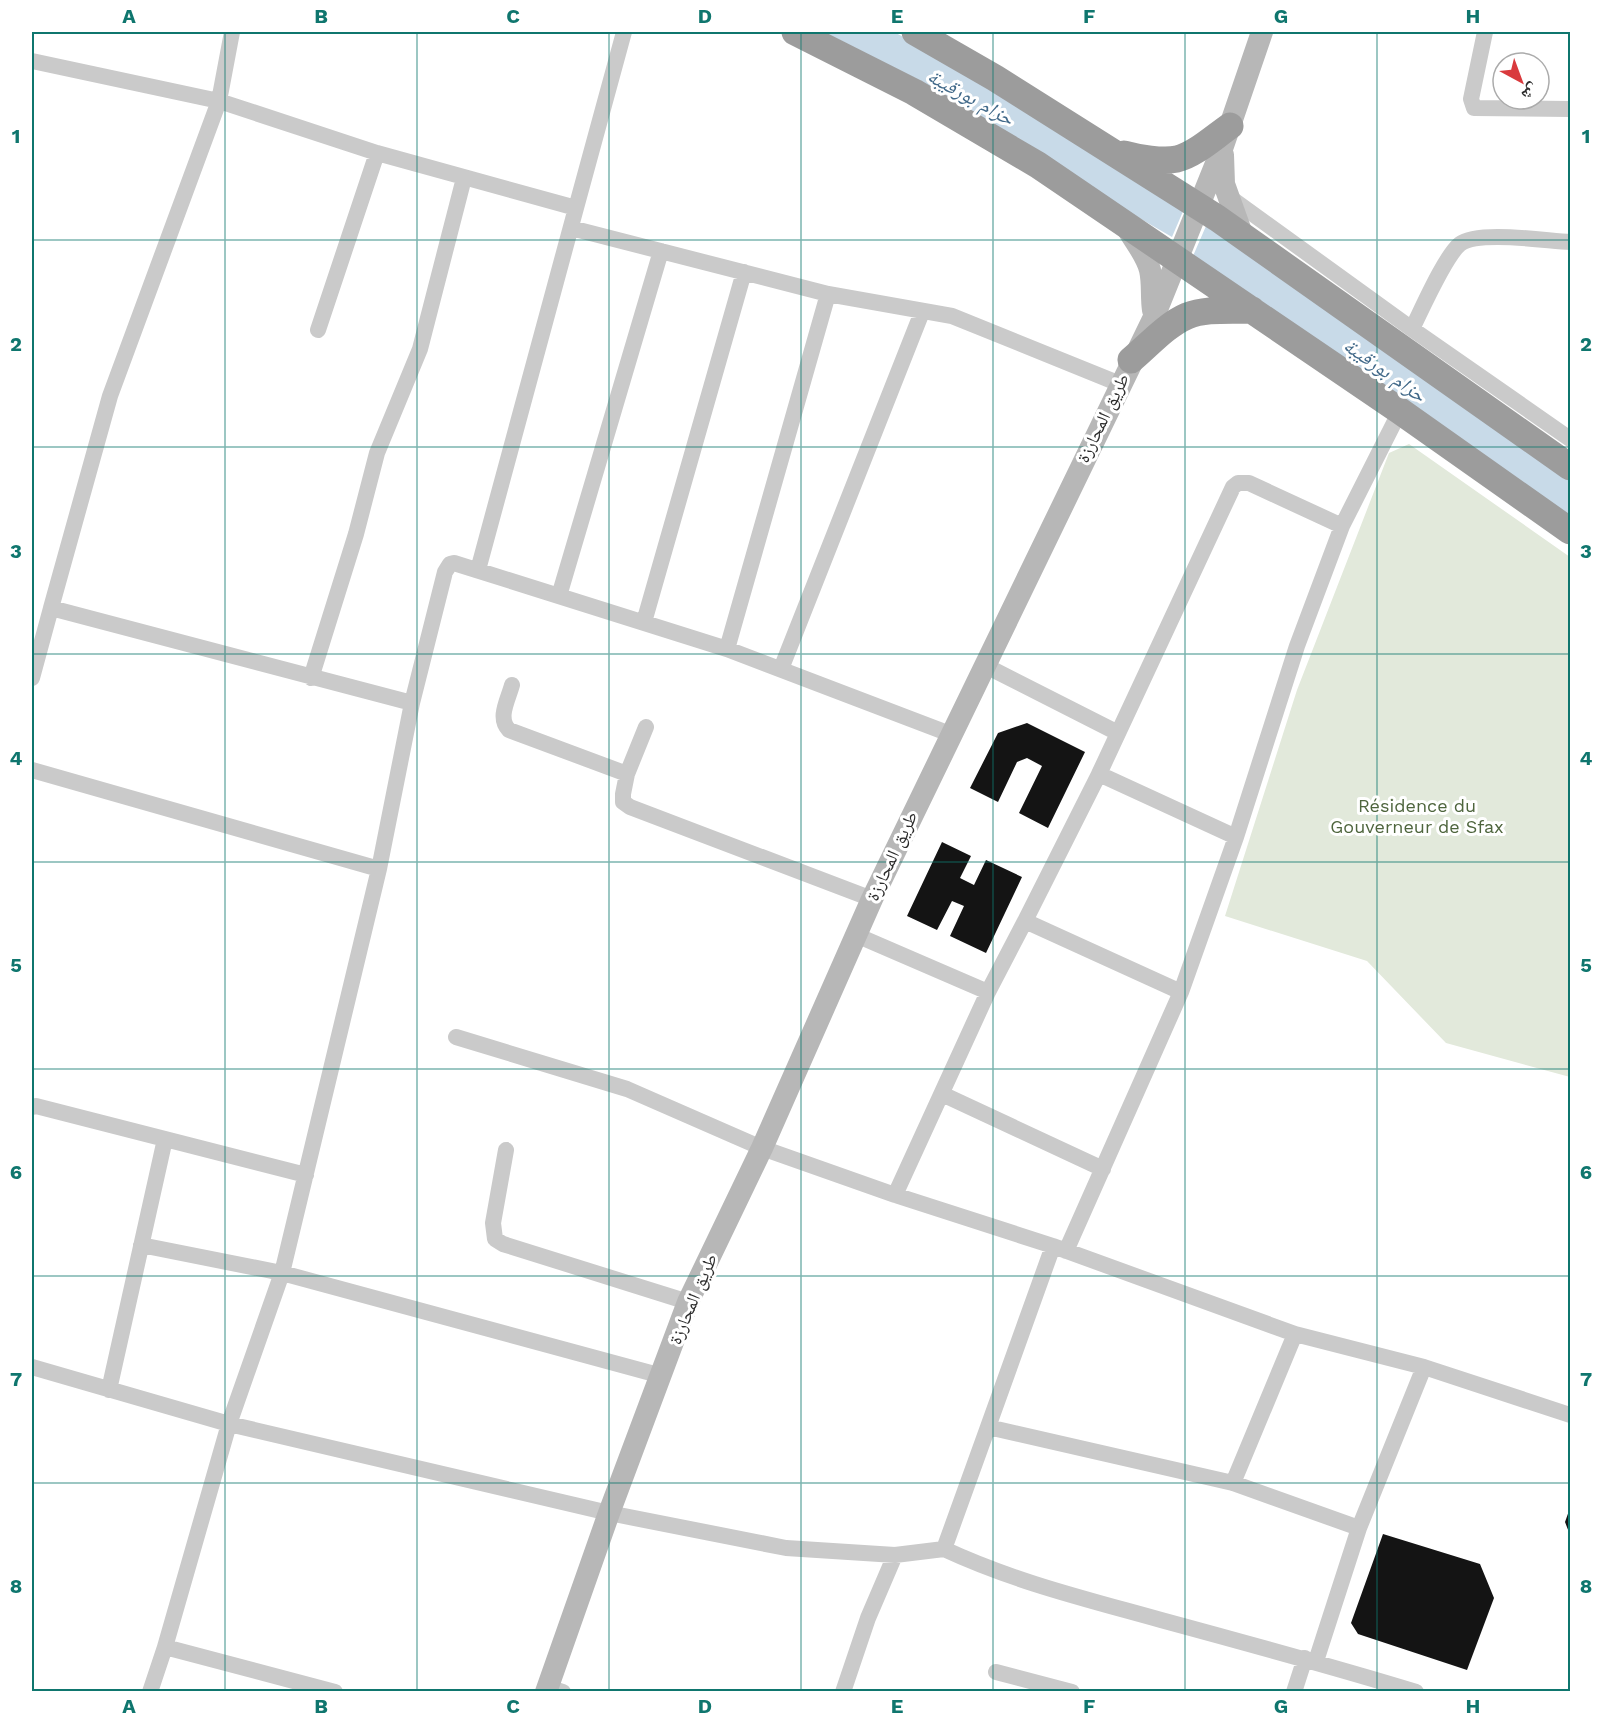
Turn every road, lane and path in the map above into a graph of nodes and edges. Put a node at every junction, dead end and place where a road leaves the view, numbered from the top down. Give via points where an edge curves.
1 (232, 32) edge
2 (624, 32) edge
3 (795, 32) edge
4 (915, 32) edge
5 (1262, 32) edge
6 (1485, 32) edge
7 (32, 61) edge
8 (219, 100) junction
9 (1570, 109) edge
10 (1227, 136) junction
11 (1113, 151) junction
12 (376, 153) junction
13 (464, 178) junction
14 (1227, 195) junction
15 (576, 208) junction
16 (1198, 211) junction
17 (1124, 222) junction
18 (571, 228) junction
19 (1243, 237) junction
20 (1570, 242) edge
21 (661, 251) junction
22 (1178, 254) junction
23 (744, 272) junction
24 (828, 294) junction
25 (1252, 310) junction
26 (922, 312) junction
27 (1154, 317) junction
28 (1412, 329) junction
29 (318, 330) dead end
30 (1126, 372) junction
31 (1400, 411) junction
32 (1570, 439) edge
33 (1570, 467) edge
34 (1342, 526) junction
35 (1570, 531) edge
36 (478, 570) junction
37 (559, 596) junction
38 (51, 608) junction
39 (644, 622) junction
40 (727, 649) junction
41 (984, 665) junction
42 (781, 669) junction
43 (32, 678) edge
44 (311, 678) junction
45 (512, 685) dead end
46 (412, 703) junction
47 (646, 727) dead end
48 (1118, 733) junction
49 (950, 734) junction
50 (32, 770) edge
51 (627, 774) junction
52 (1099, 774) junction
53 (1236, 837) junction
54 (379, 869) junction
55 (872, 898) junction
56 (1025, 921) junction
57 (856, 935) junction
58 (988, 992) junction
59 (1181, 992) junction
60 (456, 1036) dead end
61 (942, 1094) junction
62 (32, 1107) edge
63 (165, 1139) junction
64 (762, 1148) junction
65 (506, 1150) dead end
66 (1102, 1169) junction
67 (306, 1174) junction
68 (895, 1195) junction
69 (141, 1245) junction
70 (1059, 1249) junction
71 (282, 1273) junction
72 (688, 1302) junction
73 (1294, 1334) junction
74 (32, 1367) edge
75 (1424, 1367) junction
76 (662, 1376) junction
77 (109, 1390) junction
78 (1570, 1415) edge
79 (229, 1424) junction
80 (988, 1427) junction
81 (1233, 1483) junction
82 (609, 1513) junction
83 (1359, 1528) junction
84 (944, 1549) junction
85 (895, 1555) junction
86 (165, 1647) junction
87 (1310, 1660) junction
88 (996, 1672) dead end
89 (552, 1690) edge
90 (150, 1692) edge
91 (336, 1692) edge
92 (843, 1692) edge
93 (1072, 1692) edge
94 (1294, 1692) edge
95 (1416, 1692) edge

1 - 8 street
2 - 15 street
3 - 17 highway via 914,92 1038,165
4 - 11 highway
5 - 10 main road, طريق المحارزة
6 - 9 street via 1471,99 1474,108
7 - 8 street
8 - 12 street
8 - 38 street via 110,396
10 - 11 highway via 1176,159 1138,158
10 - 14 main road via 1222,174
10 - 16 main road, طريق المحارزة
11 - 16 highway
12 - 13 street
12 - 29 street
13 - 15 street
13 - 44 street via 420,349 377,453
14 - 19 main road
14 - 28 street
15 - 18 street
16 - 19 highway
16 - 22 main road, طريق المحارزة
17 - 22 highway
17 - 27 main road via 1148,265
18 - 21 street
18 - 36 street
19 - 33 highway
20 - 28 street via 1483,236 1460,244
21 - 23 street
21 - 37 street
22 - 25 highway
22 - 27 main road, طريق المحارزة
23 - 24 street
23 - 39 street
24 - 26 street
24 - 40 street
25 - 30 highway via 1186,316
25 - 31 highway
26 - 30 street via 952,316
26 - 42 street
27 - 30 main road, طريق المحارزة
28 - 32 street
30 - 41 main road, طريق المحارزة
31 - 34 street
31 - 35 highway
34 - 48 street via 1249,483 1233,487
34 - 53 street via 1286,674
36 - 37 street
36 - 46 street via 454,563 447,567
37 - 39 street
38 - 43 street
38 - 44 street
39 - 40 street
40 - 42 street
41 - 48 street
41 - 49 main road, طريق المحارزة
42 - 49 street
44 - 46 street
45 - 51 street via 502,718 509,730
46 - 54 street
47 - 51 street
48 - 52 street
49 - 55 main road, طريق المحارزة
50 - 54 street
51 - 55 street via 622,794 623,802 630,807
52 - 53 street
52 - 56 street
53 - 59 street
54 - 67 street
55 - 57 main road, طريق المحارزة
56 - 58 street
56 - 59 street
57 - 58 street
57 - 64 main road, طريق المحارزة
58 - 61 street
59 - 66 street
60 - 64 street via 627,1089
61 - 66 street
61 - 68 street
62 - 63 street
63 - 67 street
63 - 69 street
64 - 68 street
64 - 72 main road, طريق المحارزة
65 - 72 street via 493,1223 495,1239
66 - 70 street
67 - 71 street
68 - 70 street
69 - 71 street
69 - 77 street
70 - 73 street
70 - 80 street
71 - 76 street
71 - 79 street
72 - 76 main road, طريق المحارزة
73 - 75 street
73 - 81 street
74 - 77 street
75 - 78 street
75 - 83 street
76 - 82 main road, طريق المحارزة
77 - 79 street
79 - 82 street
79 - 86 street
80 - 81 street
80 - 84 street
81 - 83 street
82 - 85 street via 786,1548
82 - 89 main road, طريق المحارزة
83 - 87 street
84 - 85 street
84 - 87 street via 1034,1585
85 - 92 street
86 - 90 street
86 - 91 street
87 - 94 street
87 - 95 street
88 - 93 street

